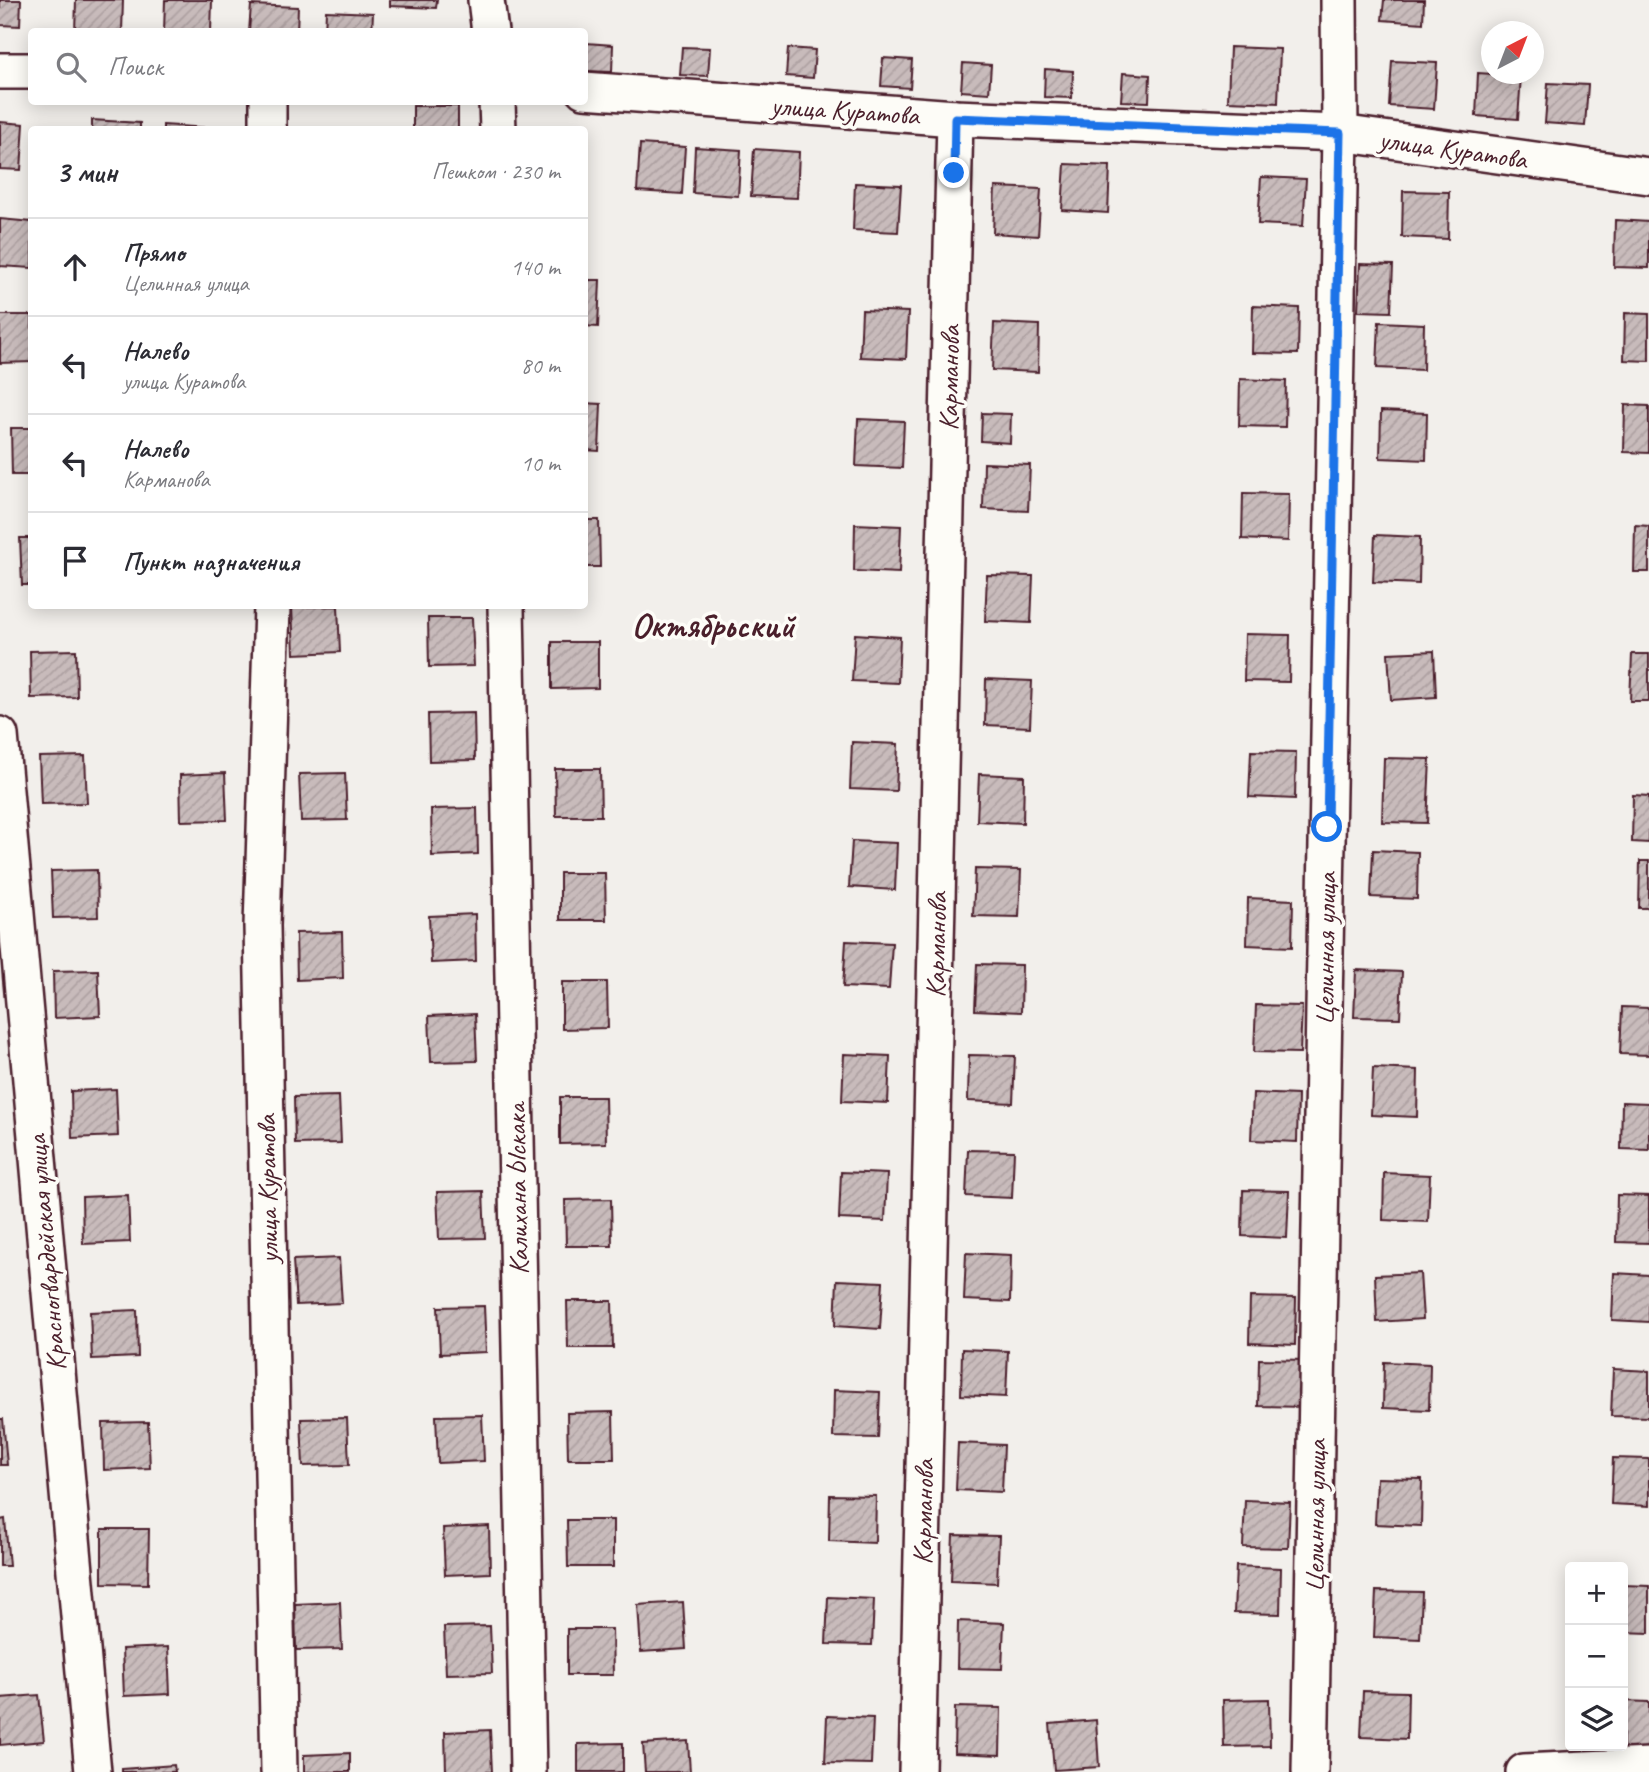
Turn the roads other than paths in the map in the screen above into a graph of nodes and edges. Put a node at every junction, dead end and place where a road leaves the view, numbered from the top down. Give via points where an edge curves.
1 (486, 0) edge
2 (1339, 0) edge
3 (490, 28) edge
4 (0, 71) edge
5 (28, 71) edge
6 (588, 90) edge
7 (268, 105) edge
8 (497, 105) edge
9 (955, 118) junction
10 (268, 126) edge
11 (498, 126) edge
12 (1340, 133) junction
13 (1649, 176) edge
14 (272, 609) edge
15 (506, 609) edge
16 (0, 735) edge
17 (1649, 1766) edge
18 (93, 1772) edge
19 (279, 1772) edge
20 (528, 1772) edge
21 (917, 1772) edge
22 (1310, 1772) edge
23 (1524, 1772) edge

1 - 3 street
2 - 12 street, Целинная улица
4 - 5 street
6 - 9 street, улица Куратова
7 - 10 street
8 - 11 street
9 - 12 street, улица Куратова
9 - 21 street, Карманова
12 - 13 street, улица Куратова
12 - 22 street, Целинная улица
14 - 19 street, улица Куратова via 262,926
15 - 20 street, Калихана Ыскака
16 - 18 street, Красногвардейская улица
17 - 23 street

